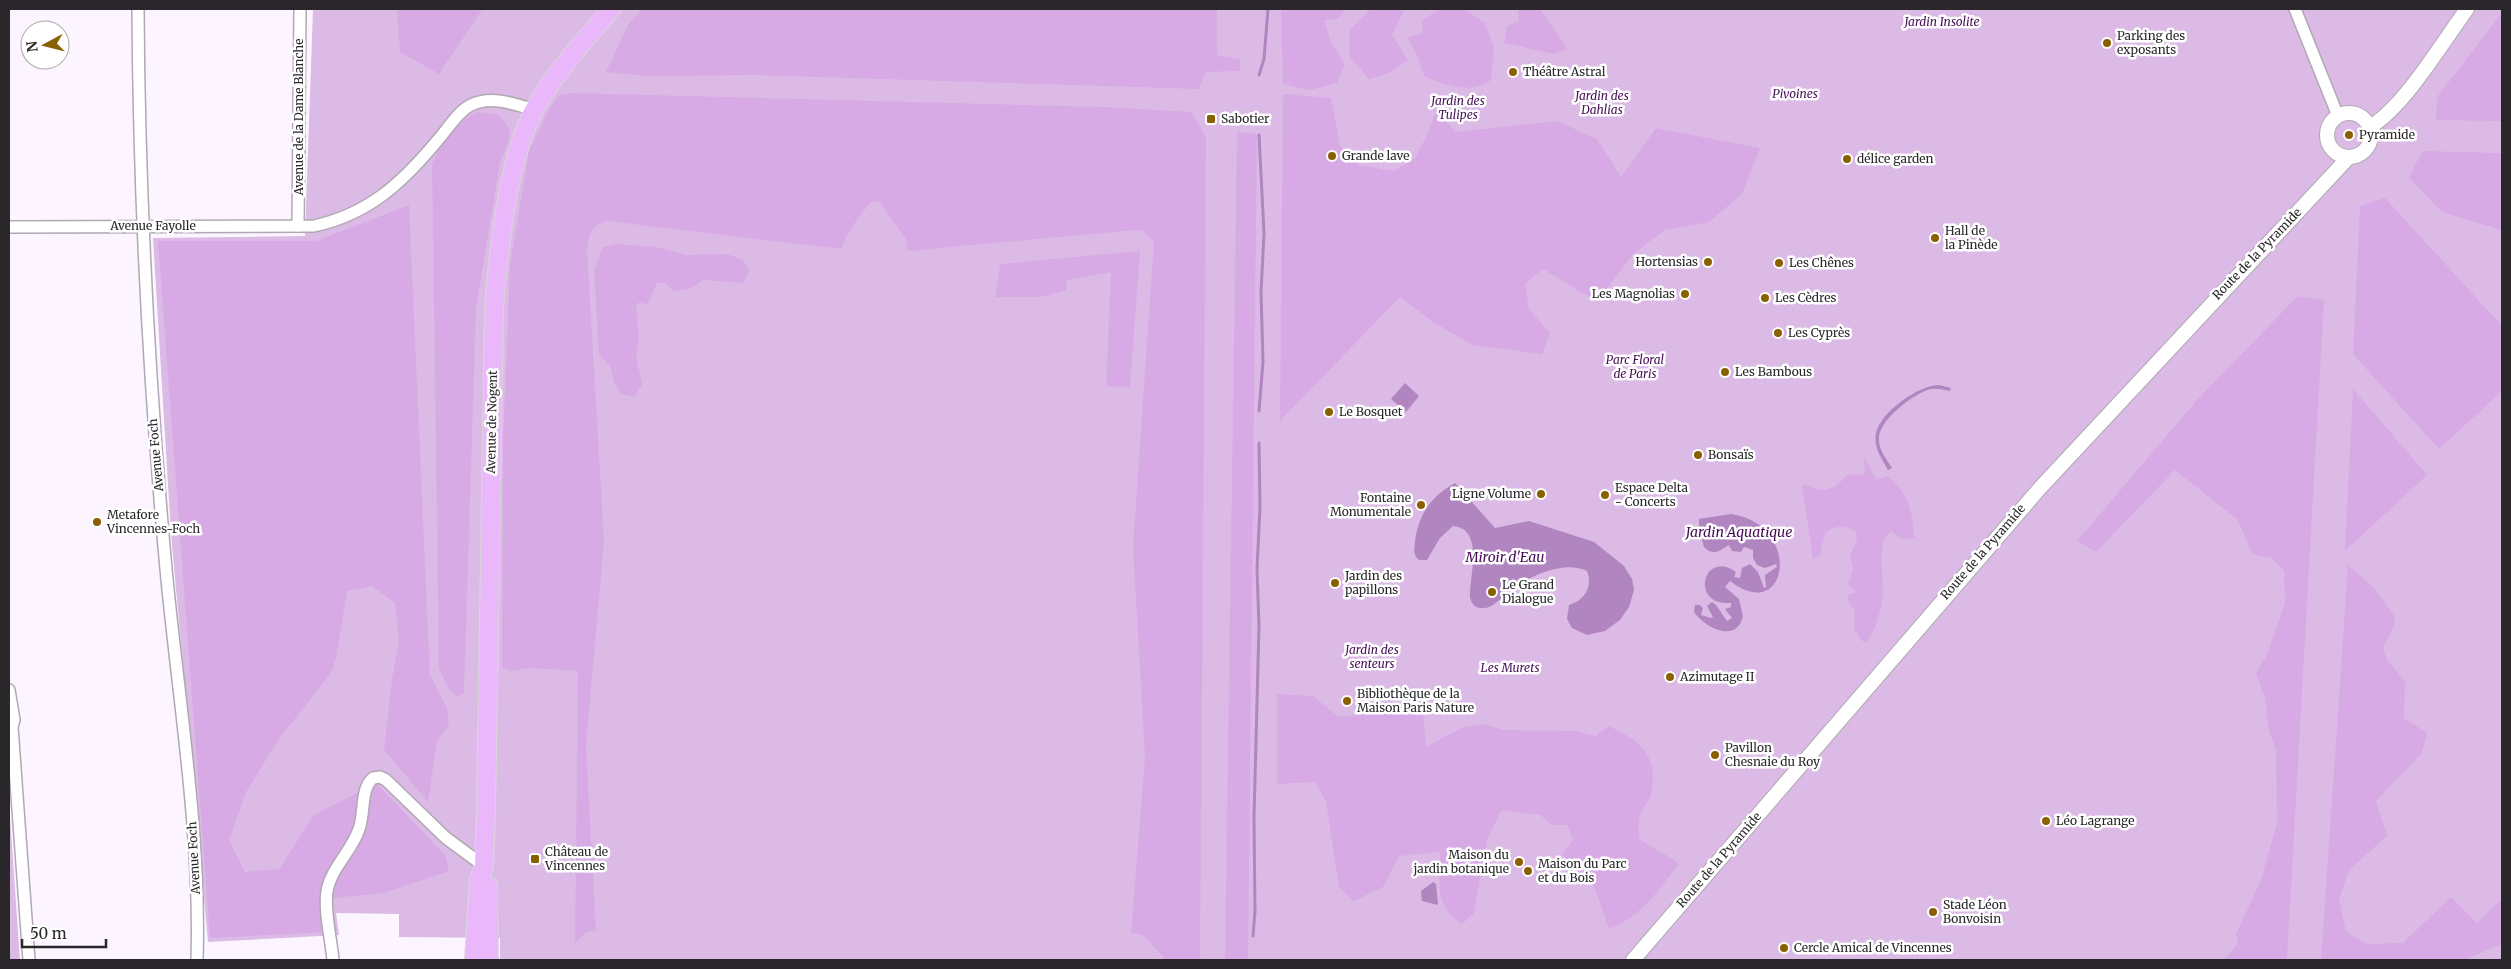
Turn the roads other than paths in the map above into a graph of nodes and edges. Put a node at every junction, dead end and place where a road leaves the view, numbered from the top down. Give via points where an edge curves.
1 (138, 9) edge
2 (300, 9) edge
3 (611, 9) edge
4 (2295, 9) edge
5 (2467, 9) edge
6 (535, 110) junction
7 (2338, 116) junction
8 (2370, 127) junction
9 (2348, 158) junction
10 (143, 226) junction
11 (298, 226) junction
12 (9, 227) edge
13 (9, 690) edge
14 (484, 866) junction
15 (29, 960) edge
16 (197, 960) edge
17 (333, 960) edge
18 (474, 960) edge
19 (489, 960) edge
20 (1633, 960) edge

1 - 10 street, Avenue Foch
2 - 11 street, Avenue de la Dame Blanche
3 - 6 main road, Avenue de Nogent via 567,63
4 - 7 street
5 - 8 street via 2404,95 2384,118
6 - 11 street, Avenue Fayolle via 495,100 470,105 414,168 372,204 335,222
6 - 14 main road, Avenue de Nogent via 522,139 511,186 499,250 494,310
7 - 8 street via 2347,113 2357,116
7 - 9 street via 2330,123 2328,142 2338,154
8 - 9 street via 2369,144 2364,152
9 - 20 street, Route de la Pyramide via 2040,488
10 - 11 street, Avenue Fayolle
10 - 12 street, Avenue Fayolle
10 - 16 street, Avenue Foch via 159,496 193,830
13 - 15 street via 14,720
14 - 17 street via 446,838 386,780 373,778 367,788 359,830 327,889
14 - 18 main road, Avenue de Nogent via 478,879
14 - 19 main road, Avenue de Nogent via 488,878

